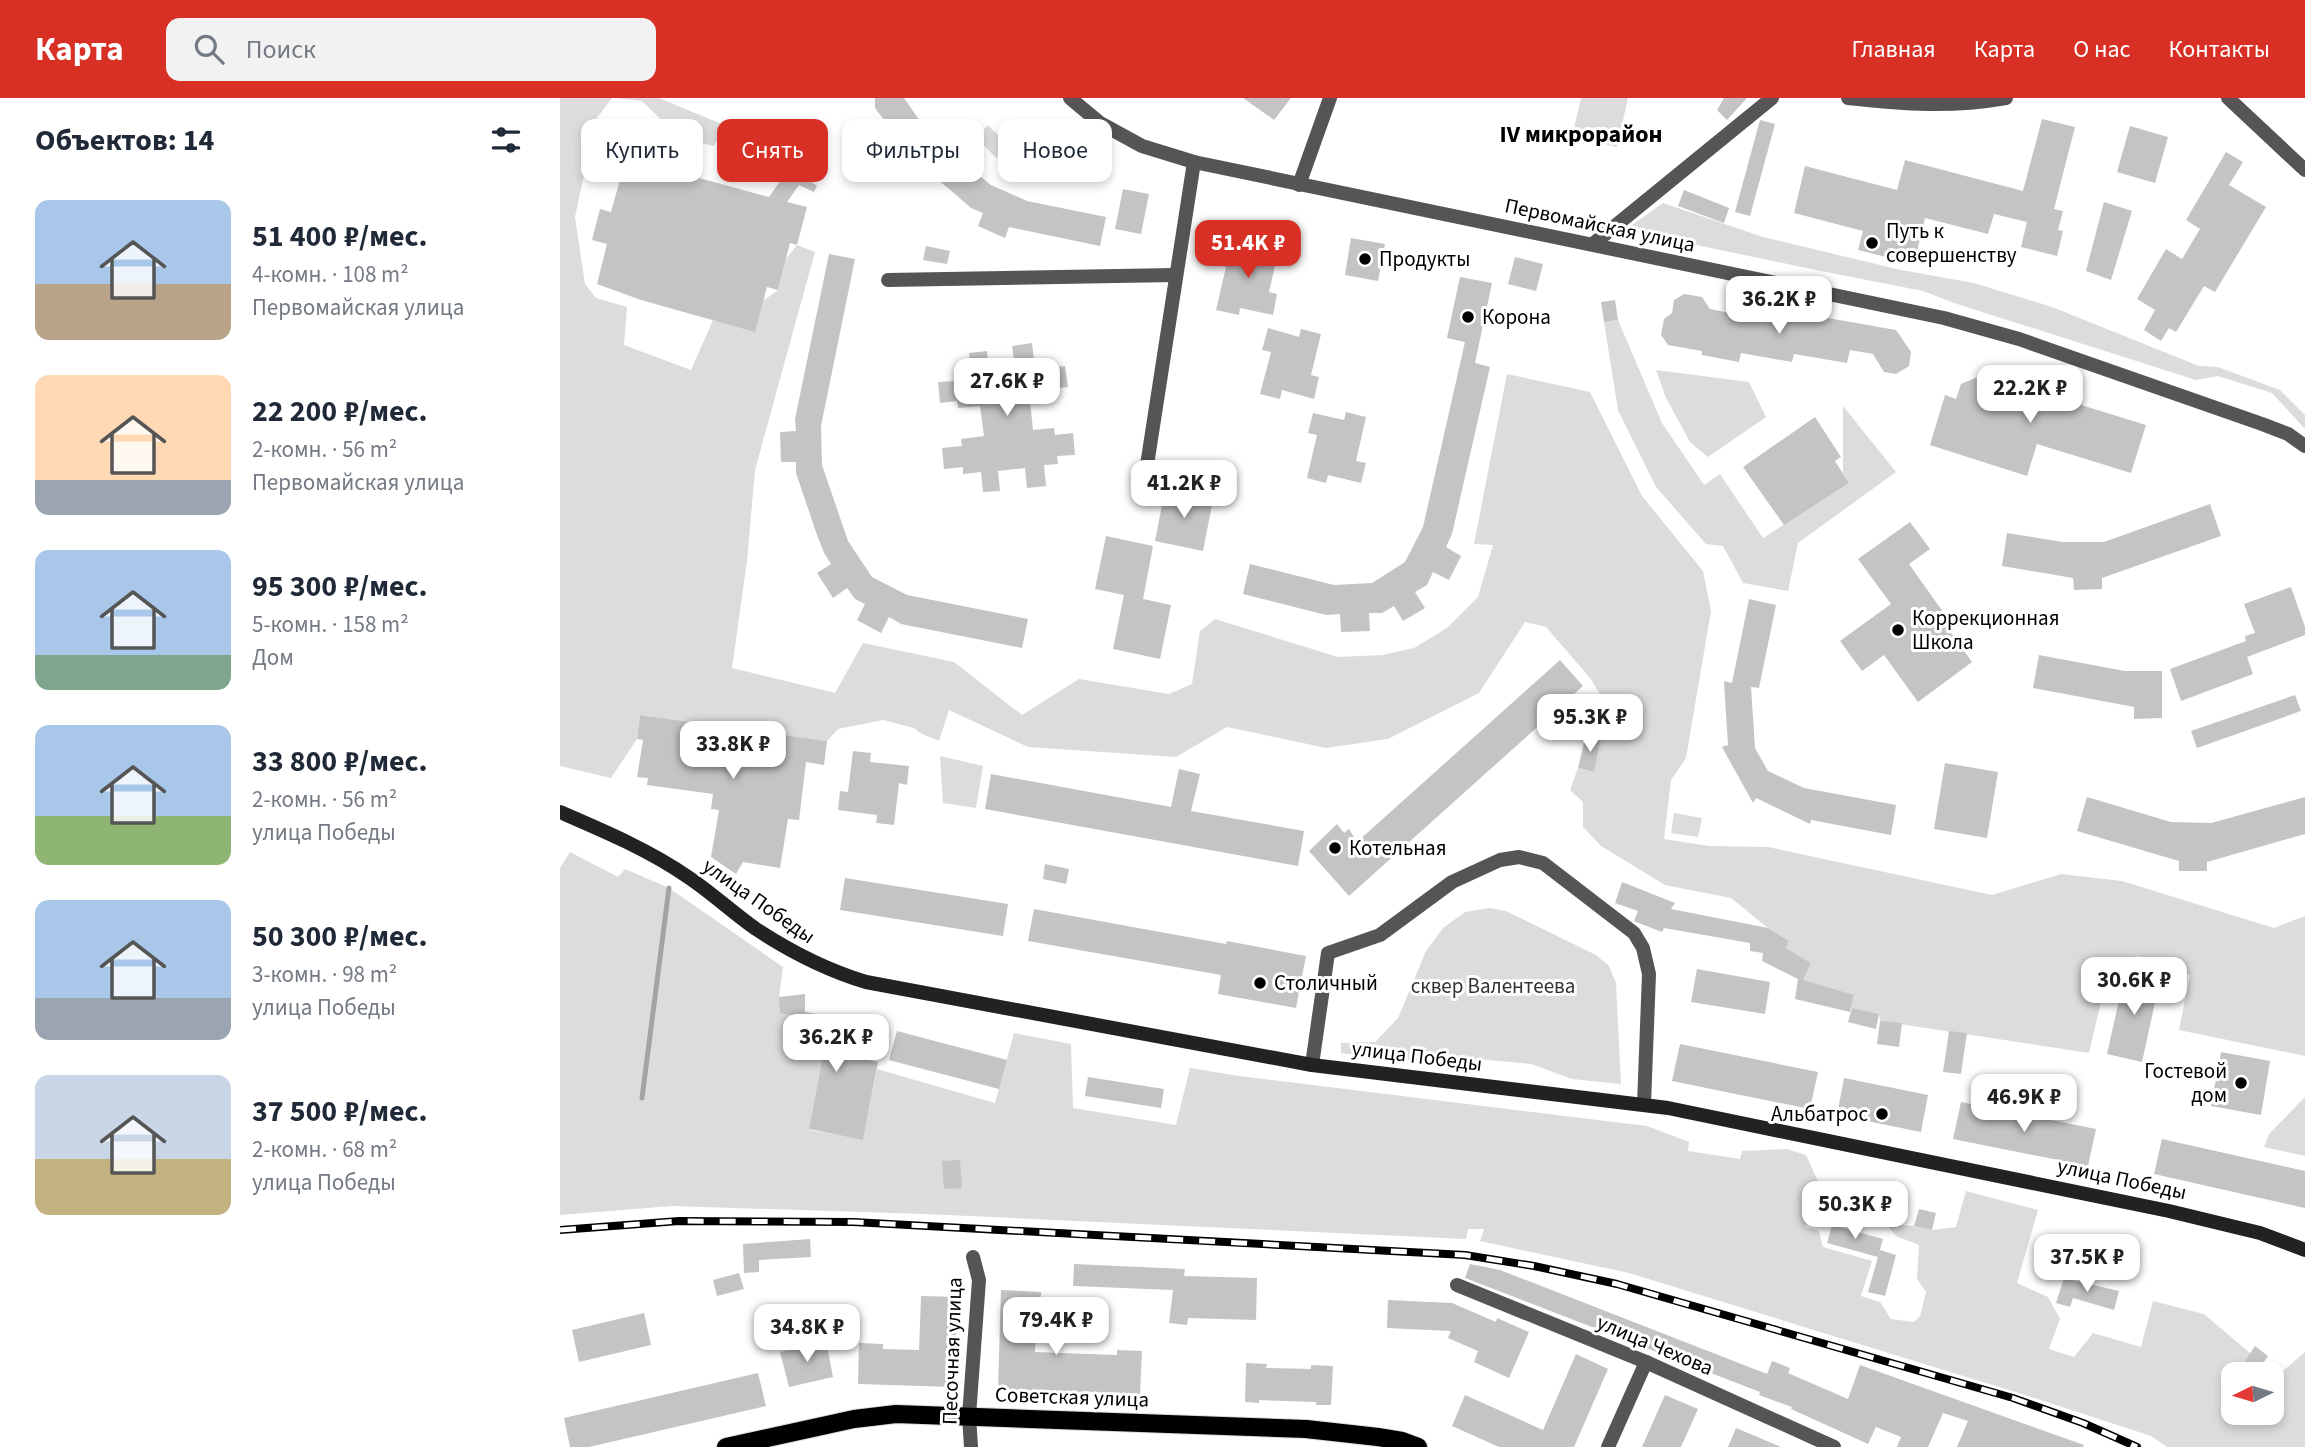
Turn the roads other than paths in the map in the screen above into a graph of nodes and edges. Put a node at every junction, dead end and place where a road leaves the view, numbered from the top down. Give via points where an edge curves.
1 (1070, 98) edge
2 (1330, 98) edge
3 (1772, 98) edge
4 (1848, 98) edge
5 (2006, 98) edge
6 (2228, 98) edge
7 (1194, 162) junction
8 (2305, 170) edge
9 (1299, 185) junction
10 (1592, 244) junction
11 (1175, 275) junction
12 (888, 281) dead end
13 (2305, 446) edge
14 (1149, 475) dead end
15 (560, 812) edge
16 (1312, 1065) junction
17 (1644, 1104) junction
18 (2305, 1250) edge
19 (973, 1257) dead end
20 (1457, 1285) dead end
21 (1646, 1362) junction
22 (969, 1416) junction
23 (726, 1447) edge
24 (971, 1447) edge
25 (1418, 1447) edge
26 (1608, 1447) edge
27 (1834, 1447) edge

1 - 7 street, Первомайская улица via 1100,123 1142,146
2 - 9 street
3 - 10 street
4 - 5 street via 1918,105
6 - 8 street
7 - 9 street, Первомайская улица
7 - 11 street
9 - 10 street, Первомайская улица
10 - 13 street, Первомайская улица via 1944,318 2019,339 2288,434
11 - 12 street
11 - 14 street
15 - 16 main road, улица Победы via 689,877 755,928 837,973
16 - 17 main road, улица Победы
16 - 17 street via 1328,953 1380,935 1452,882 1500,860 1519,858 1543,863 1634,933 1643,948 1649,974
17 - 18 main road, улица Победы via 2169,1210 2260,1233
19 - 22 street, Песочная улица via 979,1280
20 - 21 street, улица Чехова
21 - 26 street
21 - 27 street, улица Чехова
22 - 23 main road, Советская улица via 896,1414 854,1419
22 - 24 street, Песочная улица
22 - 25 main road, Советская улица via 1306,1429 1378,1437

